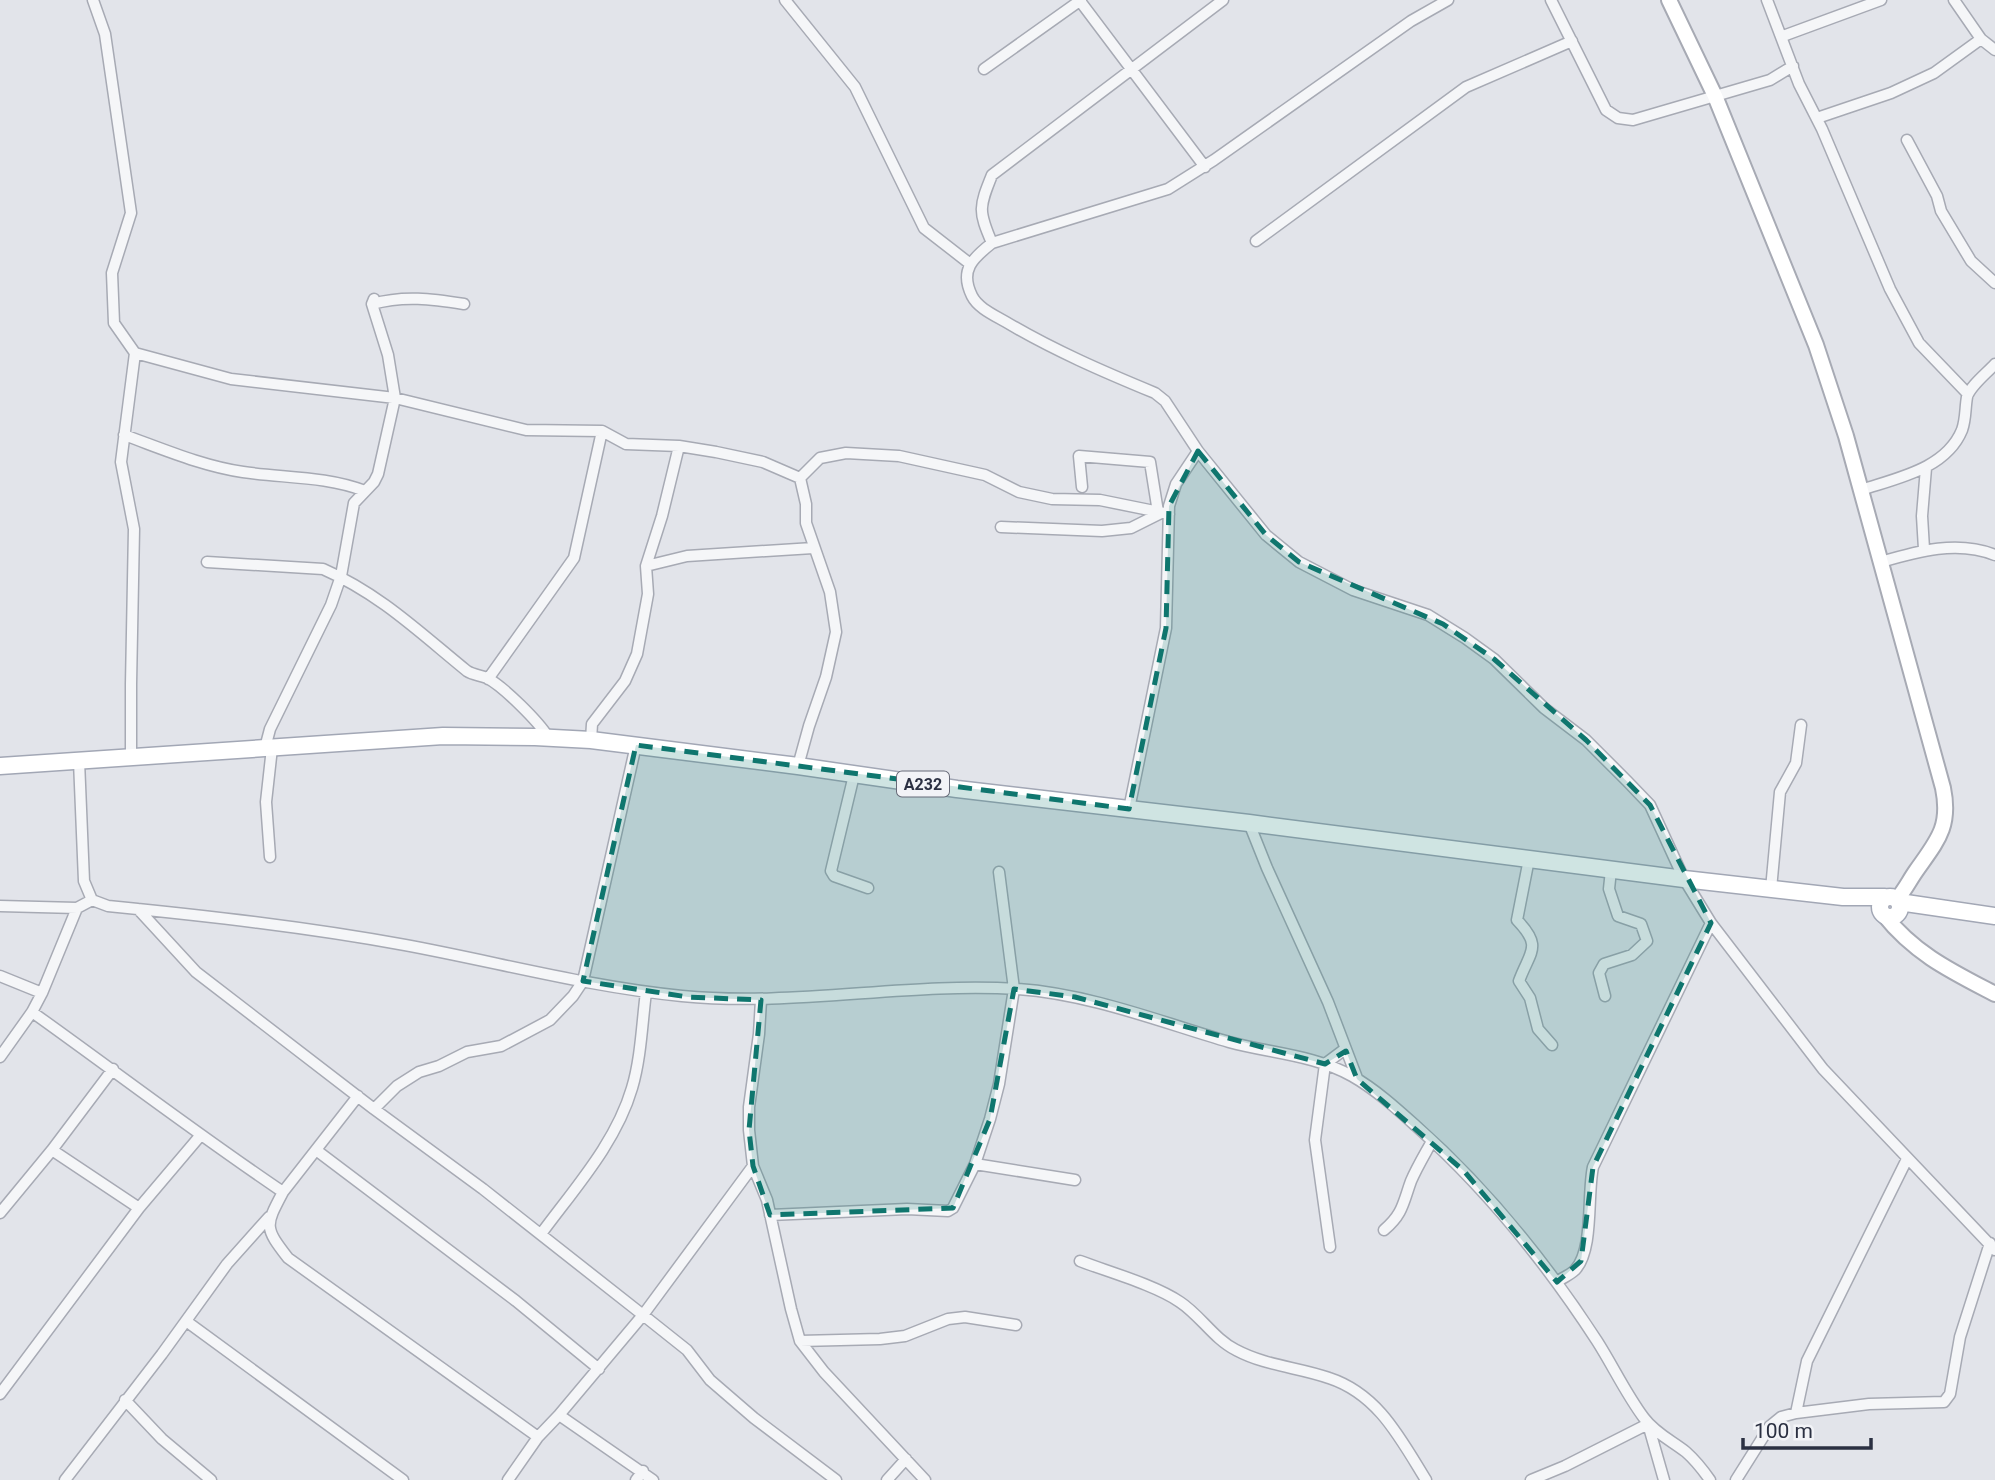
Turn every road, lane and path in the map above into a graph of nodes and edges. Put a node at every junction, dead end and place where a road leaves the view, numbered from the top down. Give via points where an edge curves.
1 (93, 0) edge
2 (785, 0) edge
3 (1080, 0) edge
4 (1223, 0) edge
5 (1448, 0) edge
6 (1551, 0) edge
7 (1669, 0) edge
8 (1767, 0) edge
9 (1881, 0) edge
10 (1954, 0) edge
11 (1783, 36) junction
12 (1981, 39) junction
13 (1572, 41) junction
14 (1995, 50) edge
15 (1793, 66) junction
16 (1132, 68) junction
17 (984, 69) dead end
18 (1715, 96) junction
19 (1817, 118) junction
20 (1907, 140) dead end
21 (1205, 167) junction
22 (1256, 241) dead end
23 (992, 243) junction
24 (969, 262) junction
25 (1995, 283) edge
26 (464, 304) dead end
27 (135, 354) junction
28 (1995, 363) edge
29 (1968, 394) junction
30 (395, 397) junction
31 (602, 431) junction
32 (124, 435) junction
33 (678, 446) junction
34 (1198, 451) junction
35 (1926, 468) junction
36 (800, 478) junction
37 (1082, 487) dead end
38 (1861, 490) junction
39 (365, 491) junction
40 (1163, 513) junction
41 (1001, 527) dead end
42 (813, 548) junction
43 (1924, 550) junction
44 (1995, 555) edge
45 (207, 562) dead end
46 (1881, 562) junction
47 (646, 566) junction
48 (341, 576) junction
49 (488, 679) junction
50 (1801, 725) dead end
51 (548, 737) junction
52 (591, 740) junction
53 (636, 745) junction
54 (268, 748) junction
55 (131, 757) junction
56 (79, 761) junction
57 (0, 766) edge
58 (799, 766) junction
59 (854, 775) junction
60 (1129, 809) junction
61 (1250, 823) junction
62 (270, 858) dead end
63 (1529, 859) junction
64 (1611, 870) junction
65 (999, 872) dead end
66 (1684, 879) junction
67 (868, 888) dead end
68 (1771, 889) junction
69 (92, 900) junction
70 (0, 906) edge
71 (1891, 906) junction
72 (77, 908) junction
73 (138, 909) junction
74 (1995, 916) edge
75 (1711, 923) junction
76 (0, 976) edge
77 (583, 981) junction
78 (1014, 989) junction
79 (646, 992) junction
80 (42, 993) junction
81 (1995, 994) edge
82 (1605, 996) dead end
83 (761, 1000) junction
84 (32, 1012) junction
85 (1552, 1045) dead end
86 (1345, 1049) junction
87 (0, 1057) edge
88 (1325, 1064) junction
89 (113, 1069) junction
90 (1357, 1079) junction
91 (358, 1096) junction
92 (374, 1109) junction
93 (200, 1136) junction
94 (1432, 1141) junction
95 (52, 1150) junction
96 (316, 1150) junction
97 (1908, 1159) junction
98 (975, 1164) junction
99 (753, 1166) junction
100 (1075, 1180) dead end
101 (283, 1192) junction
102 (139, 1208) junction
103 (0, 1213) edge
104 (770, 1215) junction
105 (269, 1217) junction
106 (1384, 1230) dead end
107 (541, 1234) junction
108 (1992, 1246) edge
109 (1330, 1247) dead end
110 (1080, 1261) dead end
111 (1557, 1282) junction
112 (643, 1315) junction
113 (186, 1321) junction
114 (1016, 1325) dead end
115 (800, 1341) junction
116 (599, 1369) junction
117 (0, 1394) edge
118 (125, 1400) junction
119 (1796, 1413) junction
120 (559, 1415) junction
121 (1648, 1424) junction
122 (538, 1437) junction
123 (906, 1459) junction
124 (643, 1471) junction
125 (65, 1480) edge
126 (211, 1480) edge
127 (402, 1480) edge
128 (508, 1480) edge
129 (636, 1480) edge
130 (653, 1480) edge
131 (836, 1480) edge
132 (887, 1480) edge
133 (925, 1480) edge
134 (1426, 1480) edge
135 (1531, 1480) edge
136 (1664, 1480) edge
137 (1710, 1480) edge
138 (1736, 1480) edge

1 - 27 street via 105,34 131,213 112,273 114,323
2 - 24 street via 855,87 925,228
3 - 16 street
3 - 17 street
4 - 16 street
5 - 21 street via 1411,21
6 - 13 street
7 - 18 main road
8 - 11 street
9 - 11 street
10 - 12 street
11 - 15 street
12 - 14 street
12 - 19 street via 1934,73
13 - 18 street via 1606,110 1618,118 1633,120
13 - 22 street via 1466,87
15 - 18 street via 1770,80
15 - 19 street
16 - 21 street
16 - 23 street via 992,175 981,209
18 - 38 main road via 1816,345
19 - 29 street via 1890,289 1919,343
20 - 25 street via 1971,261
21 - 23 street via 1168,189
23 - 24 street
24 - 34 street via 969,289 984,309 1042,343 1155,393
26 - 30 street via 422,298 373,302
27 - 30 street via 232,379
27 - 32 street
28 - 29 street
29 - 35 street via 1961,432
30 - 31 street via 526,430
30 - 39 street via 378,474
31 - 33 street via 626,444
31 - 49 street via 574,558
32 - 39 street via 241,472 344,484
32 - 55 street via 121,462 134,529
33 - 36 street via 763,462
33 - 47 street
34 - 40 street
34 - 66 street via 1265,535 1298,562 1353,590 1443,624 1494,659 1544,708 1586,740 1650,805
35 - 38 street
35 - 43 street
36 - 40 street via 820,458 846,453 899,456 985,475 1019,492 1052,499 1100,500
36 - 42 street
37 - 40 street via 1079,456 1150,462
38 - 46 main road
39 - 48 street via 354,503
40 - 41 street via 1131,528 1102,531
40 - 60 street via 1166,628
42 - 47 street via 687,556
42 - 58 street via 830,592 836,632
43 - 44 street via 1978,548
43 - 46 street
45 - 48 street via 324,569
46 - 71 main road via 1945,802 1941,832
47 - 52 street via 648,594 637,654 625,681 592,724
48 - 49 street via 391,607 471,674
48 - 54 street via 270,729
49 - 51 street via 540,724
50 - 68 street via 1796,764 1780,793
51 - 52 main road, A232
51 - 54 main road, A232 via 443,736
52 - 53 main road, A232
53 - 58 main road, A232
53 - 77 street
54 - 55 main road, A232
54 - 62 street
55 - 56 main road, A232
56 - 57 main road, A232
56 - 69 street via 84,881
58 - 59 main road, A232
59 - 60 main road, A232
59 - 67 street via 831,871
60 - 61 main road, A232
61 - 63 main road, A232
61 - 86 street
63 - 64 main road, A232
63 - 85 street via 1517,920 1531,935 1532,952 1519,981 1530,998 1538,1029
64 - 66 main road, A232
64 - 82 street via 1609,889 1618,916 1641,924 1647,941 1632,956 1604,964 1599,974
65 - 78 street
66 - 68 main road, A232
66 - 75 street
68 - 71 main road, A232
69 - 72 street
69 - 73 street
70 - 72 street
71 - 74 main road, A232
71 - 81 main road via 1907,940 1936,964
72 - 80 street
73 - 77 street via 224,916
73 - 91 street via 196,972
75 - 97 street via 1823,1069
75 - 111 street via 1593,1167 1581,1261
76 - 80 street
77 - 79 street
77 - 92 street via 550,1020 501,1046 467,1052 419,1072
78 - 83 street
78 - 88 street via 1075,997
78 - 98 street via 999,1084
79 - 83 street
79 - 107 street via 633,1087 624,1111 603,1150
80 - 84 street
83 - 99 street via 749,1107
84 - 87 street
84 - 89 street
86 - 88 street
86 - 90 street
88 - 90 street
88 - 109 street via 1315,1140
89 - 93 street
89 - 95 street
90 - 94 street
91 - 92 street
91 - 96 street
92 - 107 street
93 - 101 street
93 - 102 street
94 - 106 street via 1403,1208
94 - 111 street via 1506,1216
95 - 102 street
95 - 103 street
96 - 101 street
96 - 116 street
97 - 108 street
97 - 119 street via 1807,1361
98 - 100 street
98 - 104 street via 957,1202 948,1210
99 - 104 street
99 - 112 street
101 - 105 street
102 - 117 street
104 - 115 street
105 - 113 street via 227,1264
105 - 122 street via 271,1236 288,1258
107 - 112 street
108 - 119 street via 1944,1402 1869,1404
110 - 134 street via 1181,1303 1243,1354 1354,1388 1381,1411
111 - 121 street
112 - 116 street
112 - 131 street via 687,1350 710,1380 754,1418
113 - 118 street
113 - 127 street
114 - 115 street via 965,1317 905,1336
115 - 123 street
116 - 120 street
118 - 125 street
118 - 126 street
119 - 138 street via 1770,1426
120 - 122 street
120 - 124 street
121 - 135 street
121 - 136 street
121 - 137 street via 1686,1452
122 - 128 street
123 - 132 street
123 - 133 street
124 - 129 street
124 - 130 street

